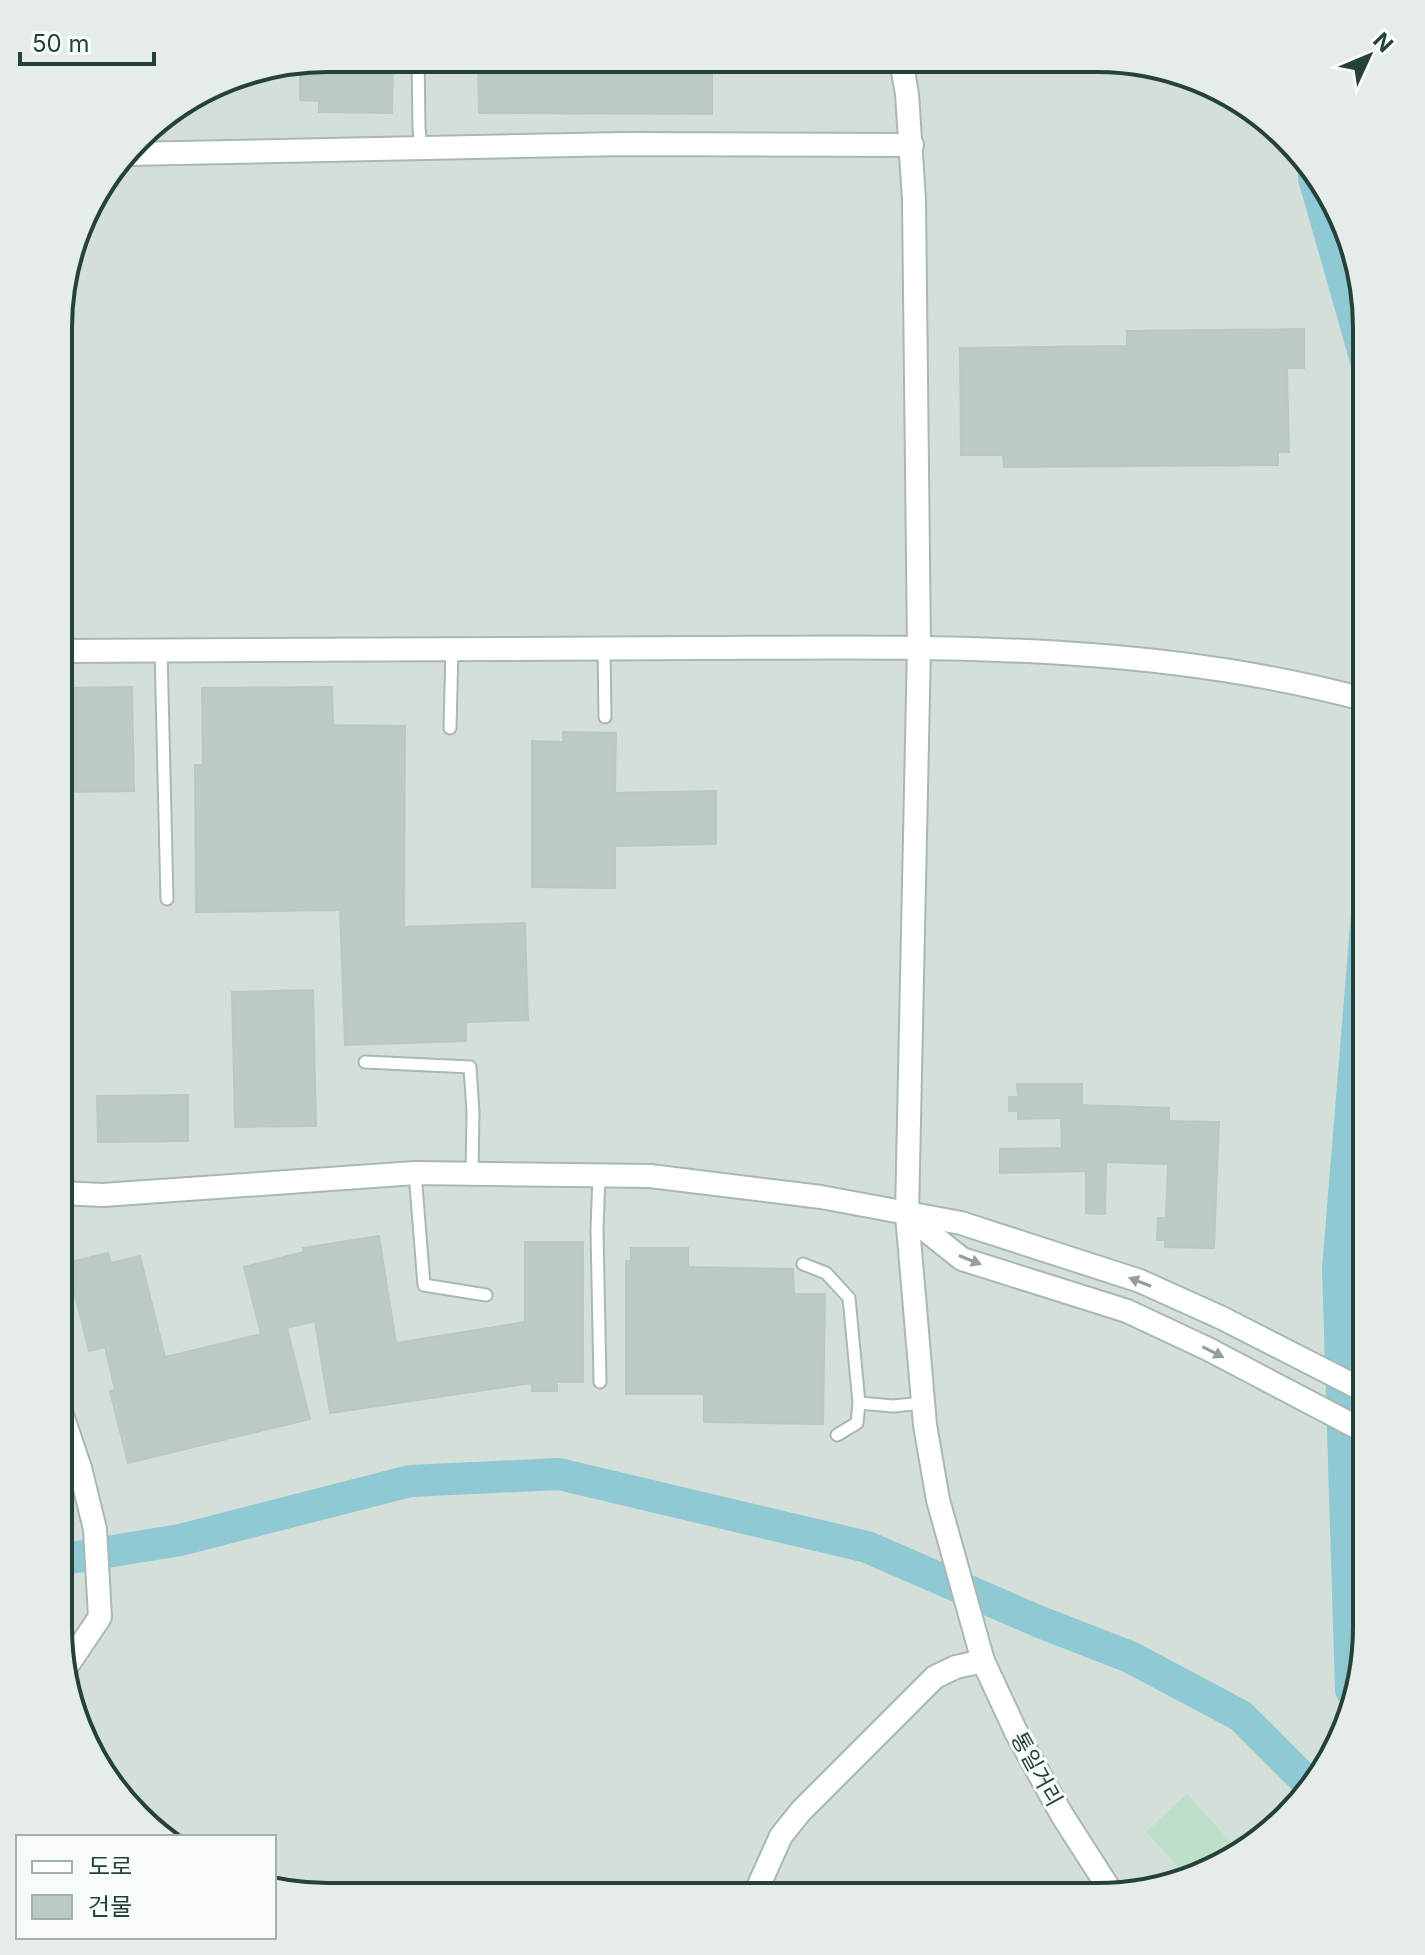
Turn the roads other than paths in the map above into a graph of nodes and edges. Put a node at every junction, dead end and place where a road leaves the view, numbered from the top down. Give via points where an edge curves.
1 (418, 72) edge
2 (903, 72) edge
3 (912, 145) junction
4 (421, 148) junction
5 (141, 154) edge
6 (919, 647) junction
7 (604, 648) junction
8 (452, 649) junction
9 (161, 650) junction
10 (72, 651) edge
11 (1353, 696) edge
12 (605, 717) dead end
13 (450, 728) dead end
14 (167, 899) dead end
15 (365, 1062) dead end
16 (415, 1173) junction
17 (472, 1174) junction
18 (599, 1175) junction
19 (72, 1194) edge
20 (907, 1215) junction
21 (803, 1264) dead end
22 (486, 1295) dead end
23 (600, 1382) dead end
24 (1352, 1384) edge
25 (859, 1403) junction
26 (923, 1403) junction
27 (1352, 1424) edge
28 (837, 1435) dead end
29 (72, 1444) edge
30 (80, 1468) junction
31 (72, 1471) edge
32 (74, 1656) edge
33 (983, 1661) junction
34 (1105, 1882) edge
35 (760, 1883) edge

1 - 4 lane
2 - 3 street, 통일거리
3 - 4 street
3 - 6 street, 통일거리
4 - 5 street
6 - 7 street
6 - 11 street via 1172,662
6 - 20 street, 통일거리
7 - 8 street
7 - 12 lane
8 - 9 street
8 - 13 lane
9 - 10 street
9 - 14 lane
15 - 17 lane via 470,1067
16 - 17 street
16 - 19 street
16 - 22 lane via 424,1285
17 - 18 street
18 - 20 street via 650,1176 821,1197
18 - 23 lane
24 -> 20 street via 1140,1281 961,1223
20 - 26 street, 통일거리
20 -> 27 street via 962,1259 1127,1311
21 - 25 lane via 826,1273 849,1298
25 - 26 lane
25 - 28 lane via 857,1423
26 - 33 street, 통일거리 via 938,1500
29 - 30 street
30 - 31 street
30 - 32 street via 95,1529 100,1617
33 - 34 street, 통일거리 via 1017,1734
33 - 35 street via 935,1677 816,1795 781,1836

